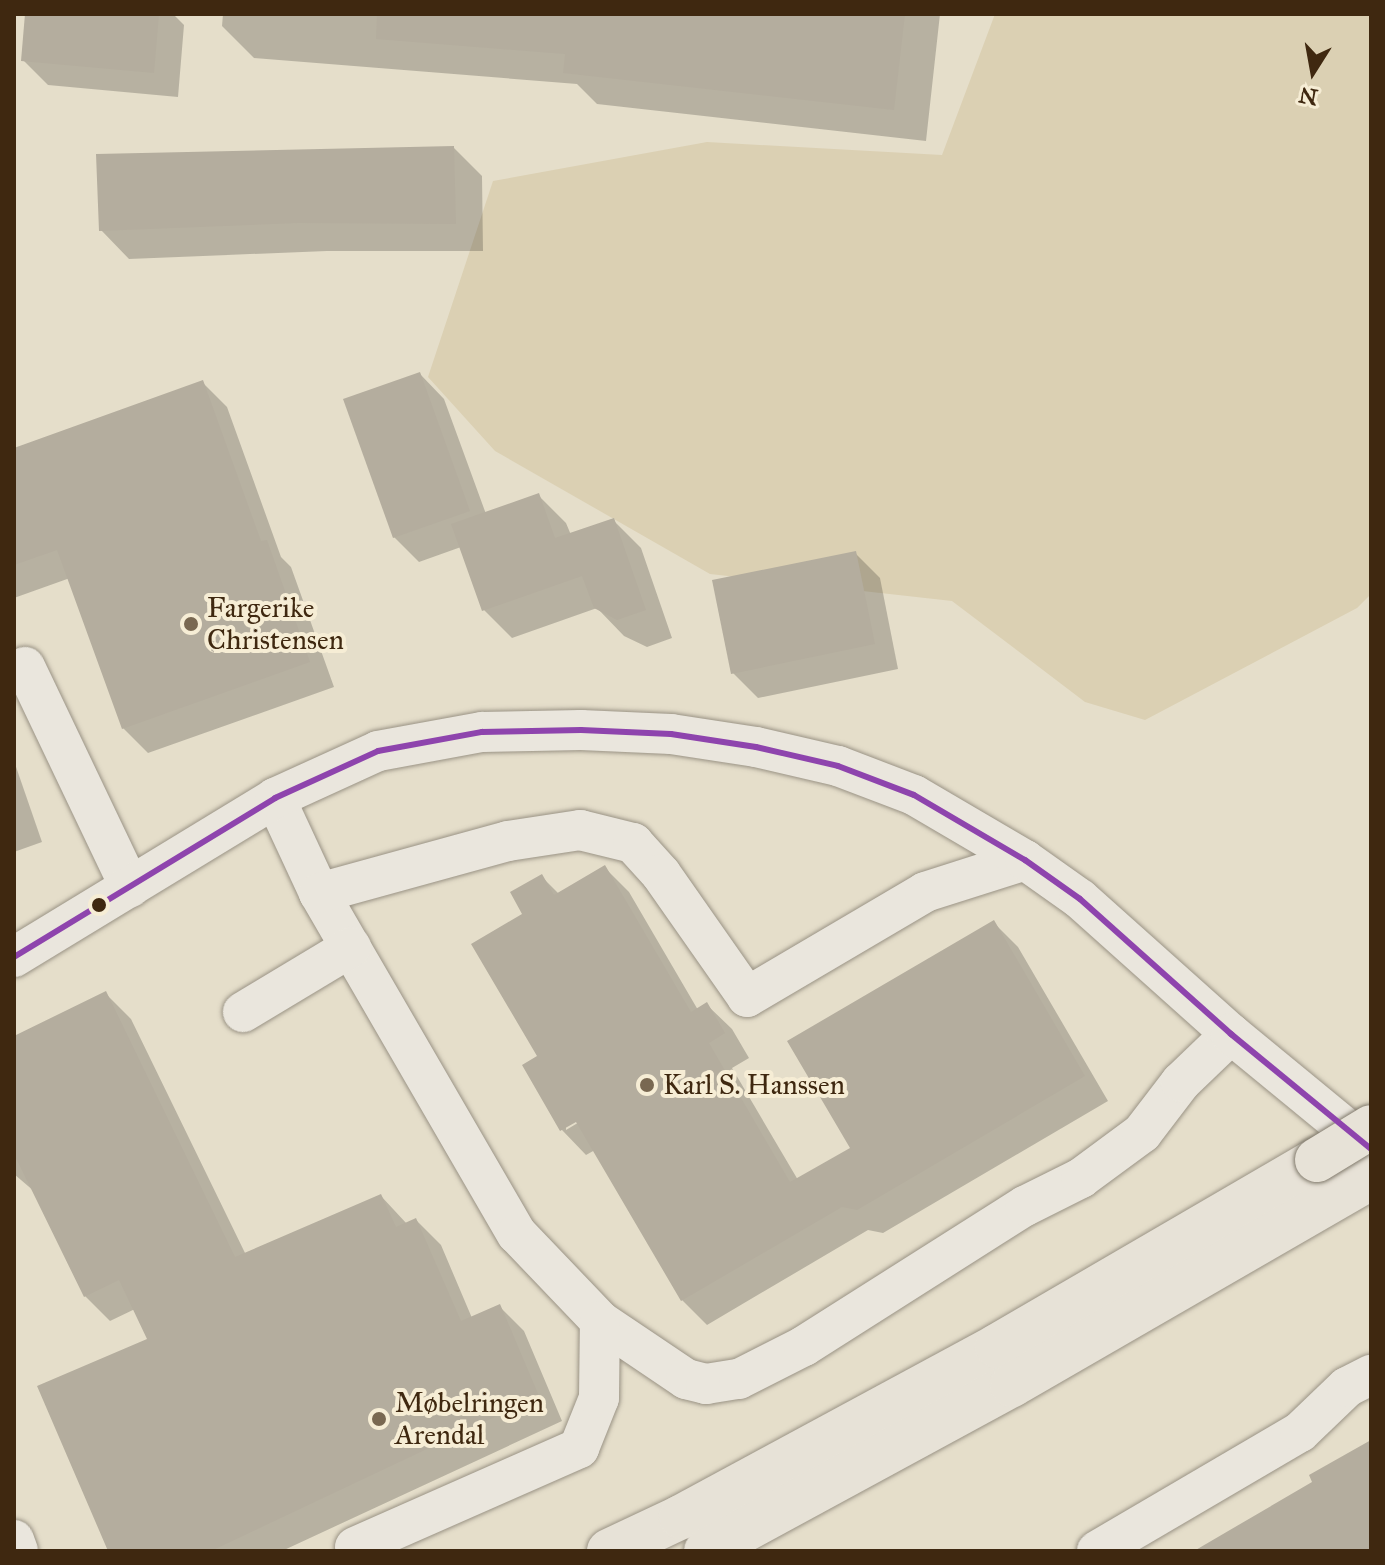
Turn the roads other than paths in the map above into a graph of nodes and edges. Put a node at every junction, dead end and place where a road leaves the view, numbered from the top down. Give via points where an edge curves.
1 (25, 667) dead end
2 (275, 798) junction
3 (1025, 860) junction
4 (130, 887) junction
5 (319, 893) junction
6 (351, 947) junction
7 (14, 957) edge
8 (243, 1012) dead end
9 (1231, 1034) junction
10 (1371, 1127) edge
11 (1371, 1149) edge
12 (1362, 1184) edge
13 (600, 1321) junction
14 (1371, 1375) edge
15 (14, 1540) edge
16 (355, 1547) dead end
17 (18, 1551) edge
18 (609, 1551) edge
19 (706, 1551) edge
20 (1097, 1551) edge

1 - 4 street
2 - 3 street via 378,751 482,732 671,734 838,766 914,795
2 - 4 street
2 - 5 street
3 - 5 street via 925,892 747,997 661,874 633,843 580,830 508,841
3 - 9 street via 1080,899
4 - 7 street
5 - 6 street
6 - 8 street
6 - 13 street via 517,1234
9 - 11 street
9 - 13 street via 1181,1082 1142,1133 1081,1178 1025,1206 804,1346 739,1379 706,1384 686,1379
10 - 18 highway, bridge via 997,1346
12 - 19 highway via 1012,1385
13 - 16 street via 599,1398 579,1448
14 - 20 street via 1347,1387 1300,1432
15 - 17 street

